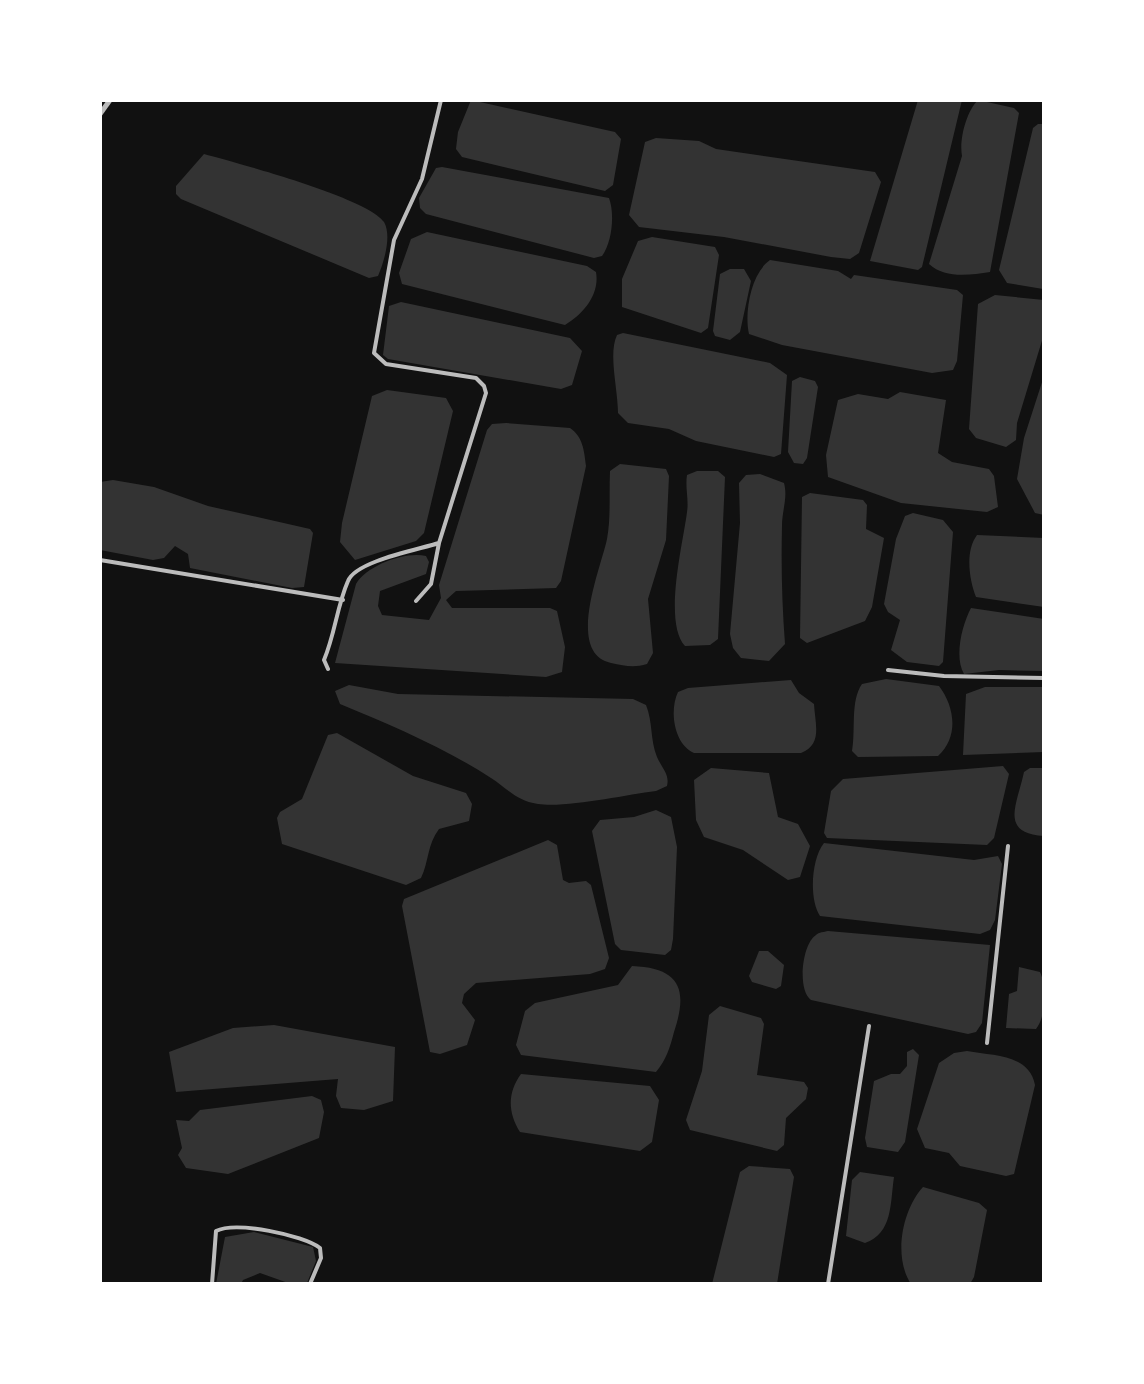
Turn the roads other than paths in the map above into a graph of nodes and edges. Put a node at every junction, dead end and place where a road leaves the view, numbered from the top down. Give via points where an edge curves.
1 (110, 100) edge
2 (441, 100) edge
3 (100, 114) edge
4 (439, 543) junction
5 (100, 560) edge
6 (343, 600) junction
7 (416, 601) dead end
8 (328, 669) dead end
9 (888, 670) dead end
10 (1044, 678) edge
11 (1008, 846) dead end
12 (869, 1026) dead end
13 (987, 1043) dead end
14 (212, 1284) edge
15 (310, 1284) edge
16 (828, 1284) edge

1 - 3 street
2 - 4 street via 422,179 394,240 374,353 386,364 476,378 484,386
4 - 6 street via 357,569 348,579
4 - 7 street via 431,584
5 - 6 street
6 - 8 street via 324,660
9 - 10 street
11 - 13 street
12 - 16 street
14 - 15 street via 216,1231 224,1226 260,1227 311,1241 320,1248 321,1258

